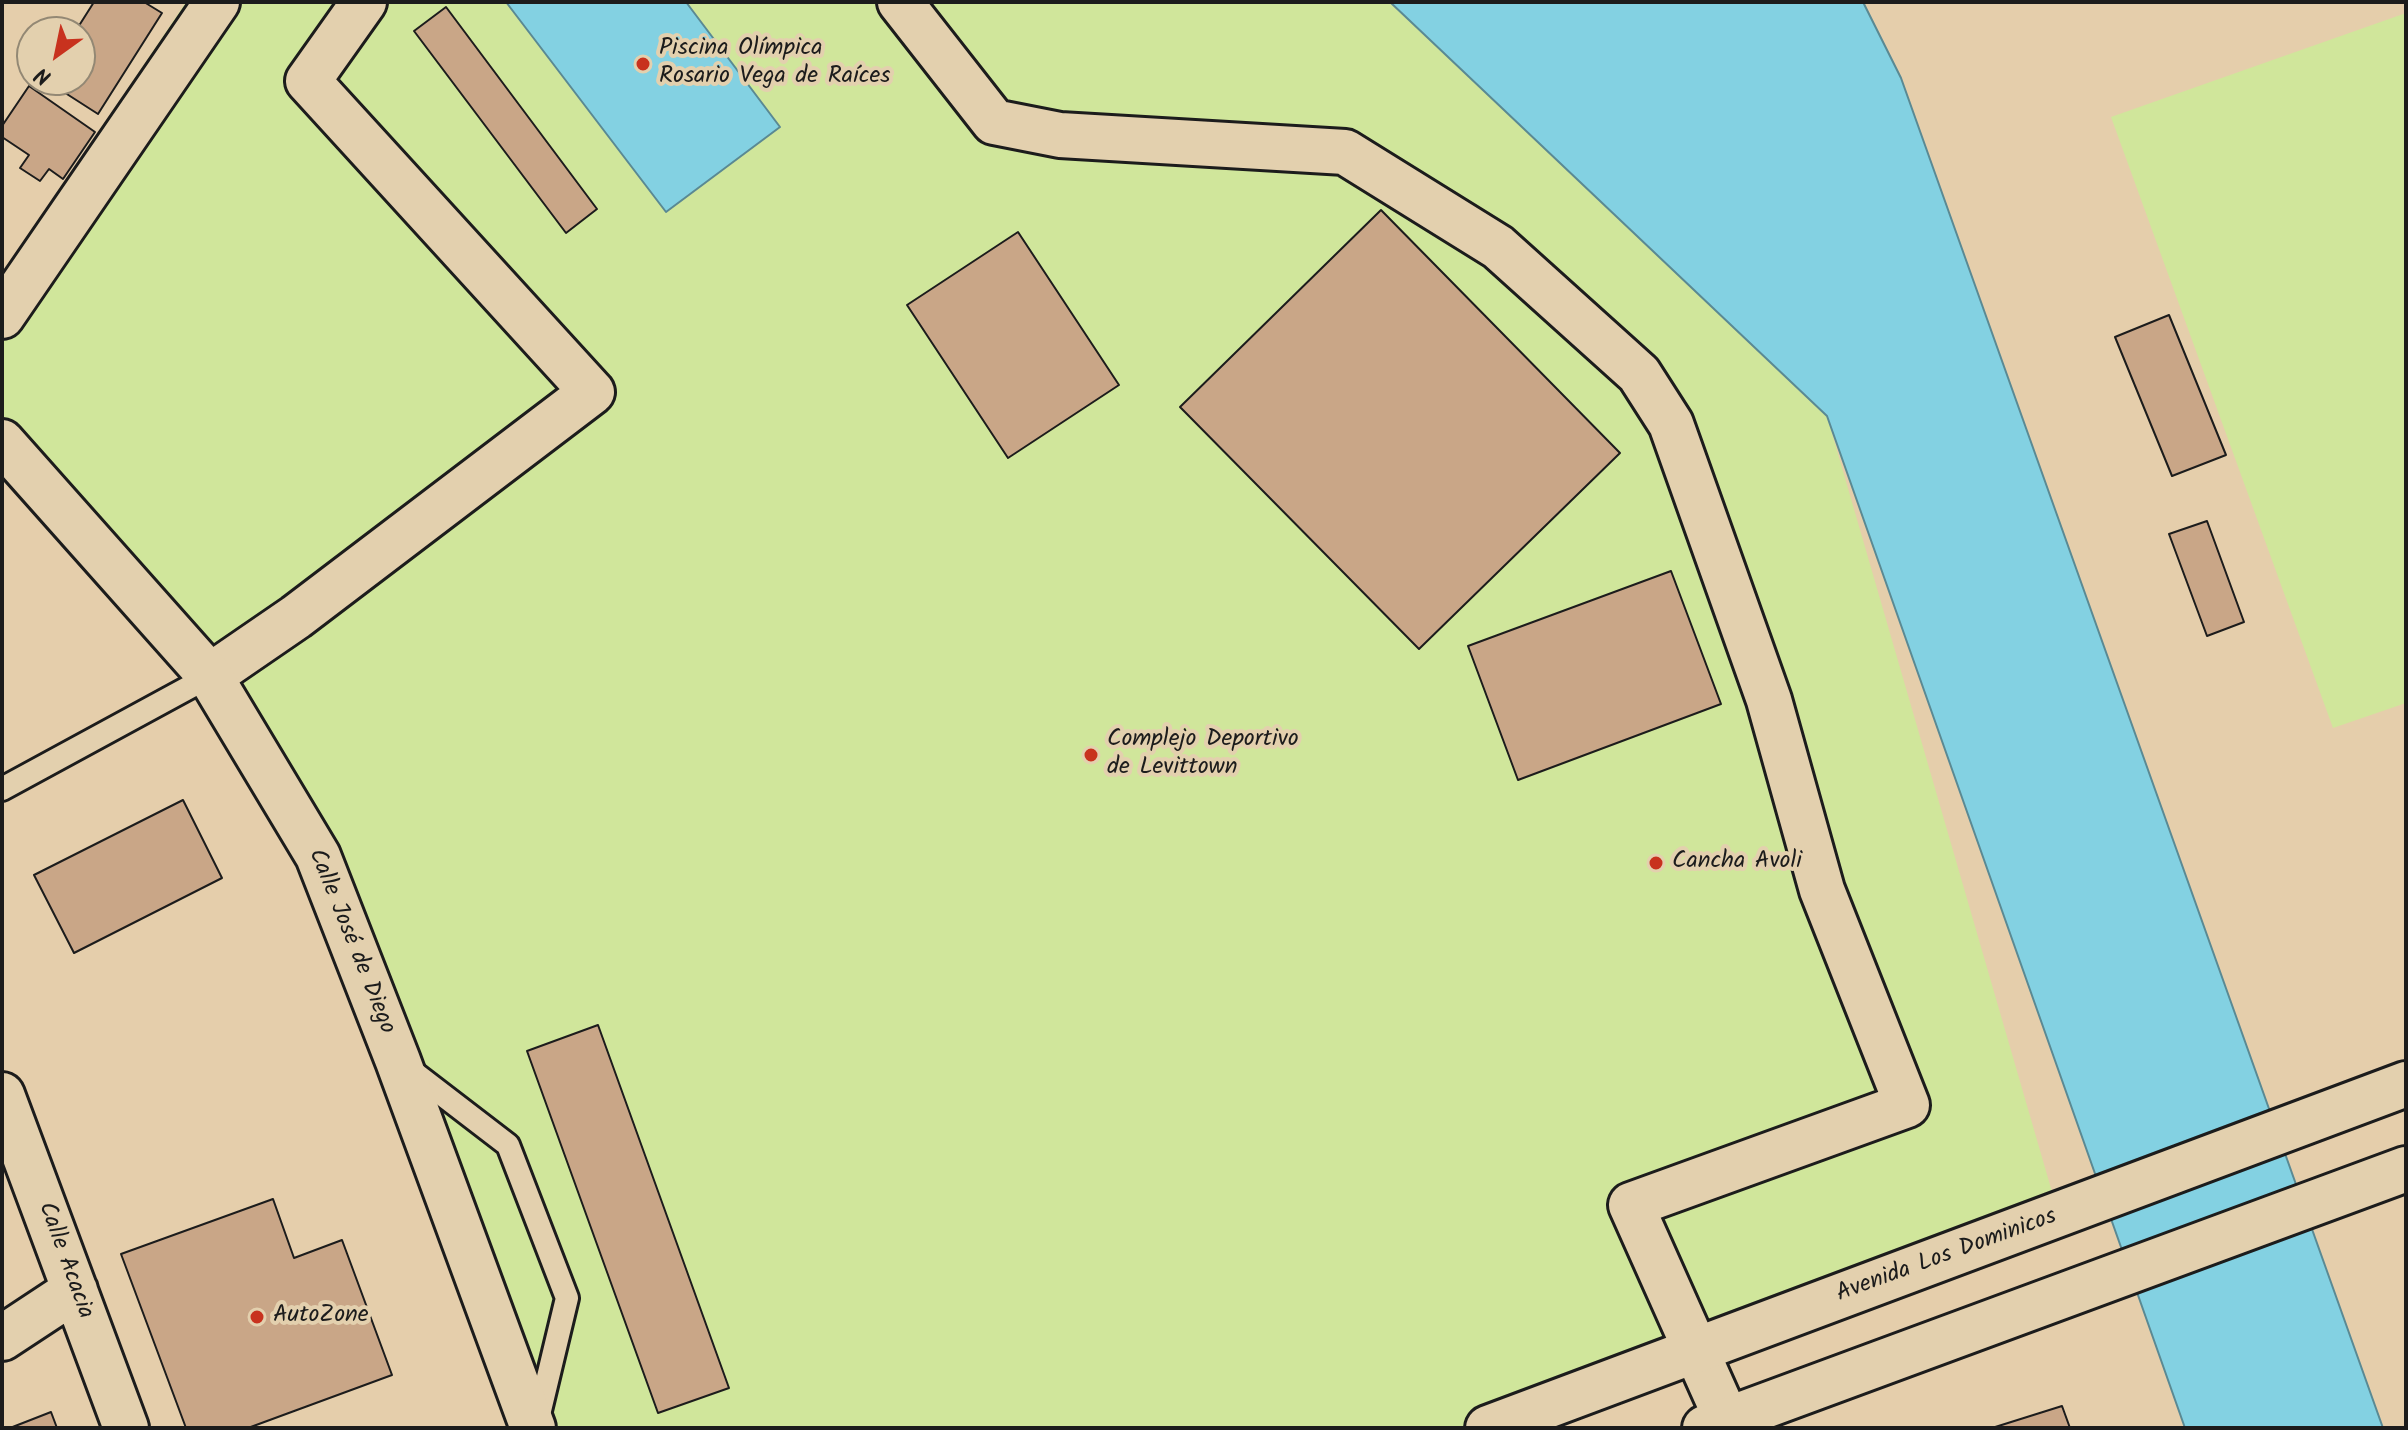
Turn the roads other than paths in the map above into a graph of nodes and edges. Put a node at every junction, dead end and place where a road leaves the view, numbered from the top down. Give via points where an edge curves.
1 (217, 2) edge
2 (364, 2) edge
3 (900, 2) edge
4 (2, 316) edge
5 (2, 442) edge
6 (210, 676) junction
7 (2, 789) edge
8 (398, 1061) junction
9 (2393, 1090) edge
10 (2, 1095) edge
11 (2406, 1169) edge
12 (75, 1290) junction
13 (2, 1338) edge
14 (1695, 1352) junction
15 (1716, 1424) edge
16 (126, 1428) edge
17 (534, 1428) edge
18 (1488, 1428) edge

1 - 4 street
2 - 6 street via 308,81 592,392
3 - 14 street via 994,122 1060,135 1345,152 1498,247 1639,374 1671,424 1769,700 1822,890 1907,1105 1631,1205
5 - 6 street, Calle José de Diego
6 - 7 lane
6 - 8 street, Calle José de Diego via 318,856
8 - 17 street, Calle José de Diego
8 - 17 lane via 508,1145 567,1298
9 - 14 street, Avenida Los Dominicos
10 - 12 street, Calle Acacia
11 - 15 street
12 - 13 street
12 - 16 street, Calle Acacia
14 - 15 street
14 - 18 street, Avenida Los Dominicos

